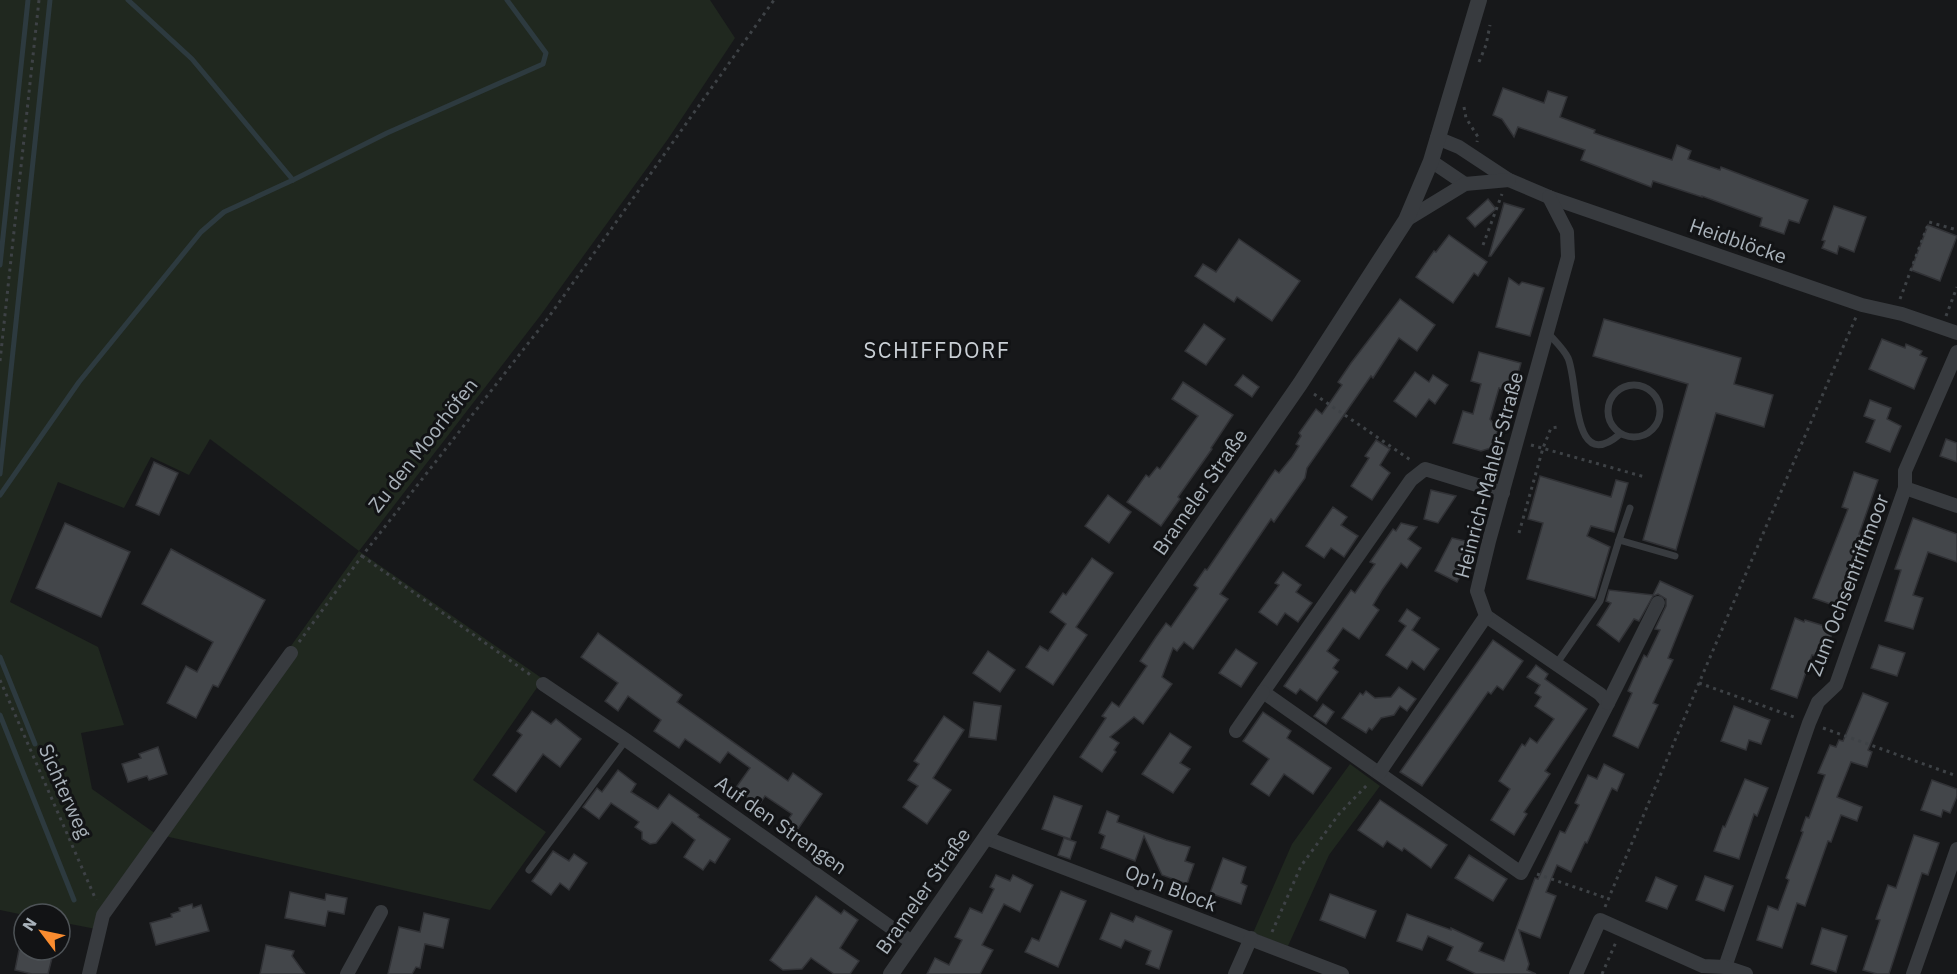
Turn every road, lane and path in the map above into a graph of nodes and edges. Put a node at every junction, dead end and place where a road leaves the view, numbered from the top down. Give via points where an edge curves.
1 (39, 0) edge
2 (774, 0) edge
3 (1479, 0) edge
4 (1490, 24) dead end
5 (1478, 65) dead end
6 (1464, 106) dead end
7 (1437, 138) junction
8 (1473, 156) junction
9 (1431, 161) junction
10 (1509, 180) junction
11 (1465, 184) junction
12 (1549, 197) junction
13 (1406, 220) junction
14 (1957, 230) edge
15 (1483, 246) dead end
16 (1957, 287) edge
17 (1862, 304) junction
18 (1895, 312) junction
19 (1942, 328) junction
20 (1547, 332) junction
21 (1957, 333) edge
22 (1957, 352) edge
23 (0, 361) edge
24 (1300, 384) junction
25 (1558, 426) dead end
26 (1620, 434) junction
27 (1517, 442) junction
28 (1543, 448) junction
29 (1425, 469) junction
30 (1645, 477) dead end
31 (1905, 488) junction
32 (1503, 493) junction
33 (1957, 506) edge
34 (1630, 508) dead end
35 (1519, 533) dead end
36 (1619, 540) junction
37 (362, 556) junction
38 (1675, 556) dead end
39 (1658, 603) dead end
40 (1486, 616) junction
41 (291, 653) joint
42 (1557, 663) junction
43 (0, 680) edge
44 (1699, 683) junction
45 (543, 684) joint
46 (1263, 692) junction
47 (1608, 703) junction
48 (1809, 723) junction
49 (1236, 731) dead end
50 (626, 740) junction
51 (1379, 773) junction
52 (1957, 776) edge
53 (986, 838) junction
54 (1957, 849) edge
55 (529, 870) dead end
56 (1521, 873) junction
57 (1609, 899) junction
58 (381, 912) dead end
59 (103, 915) junction
60 (1600, 920) junction
61 (1622, 930) junction
62 (1251, 939) junction
63 (913, 943) junction
64 (1267, 945) junction
65 (1725, 967) junction
66 (88, 974) edge
67 (347, 974) edge
68 (891, 974) edge
69 (1235, 974) edge
70 (1342, 974) edge
71 (1576, 974) edge
72 (1602, 974) edge
73 (1746, 974) edge
74 (1913, 974) edge

1 - 23 path
2 - 37 path, Zu den Moorhöfen via 548,318
3 - 7 street, Brameler Straße
4 - 5 path
6 - 8 path via 1466,118 1478,137
7 - 8 street, Heidblöcke
7 - 9 street, Brameler Straße
8 - 10 street, Heidblöcke
9 - 11 street
9 - 13 street, Brameler Straße
10 - 11 street, Heidblöcke
10 - 12 street, Heidblöcke
10 - 15 path
11 - 13 street, Heidblöcke
12 - 17 street, Heidblöcke
12 - 20 street, Heinrich-Mahler-Straße via 1568,232 1568,257
13 - 24 street, Brameler Straße
14 - 18 path via 1929,222
16 - 19 path
17 - 18 street, Heidblöcke
17 - 44 path
18 - 19 street, Heidblöcke
19 - 21 street, Heidblöcke
20 - 26 lane via 1567,356 1581,429 1591,443 1602,446
20 - 27 street, Heinrich-Mahler-Straße
22 - 31 street, Zum Ochsentriftmoor via 1905,471
24 - 29 path
24 - 53 street, Brameler Straße
25 - 28 path via 1551,428
26 - 26 lane via 1639,437 1656,426 1660,407 1652,391 1644,386 1625,386 1611,399 1608,418
27 - 28 path
27 - 32 street, Heinrich-Mahler-Straße
28 - 30 path
28 - 35 path
29 - 32 street
29 - 46 street via 1411,480
31 - 33 street
31 - 48 street, Zum Ochsentriftmoor via 1836,685 1818,702
32 - 40 street, Heinrich-Mahler-Straße via 1477,591
34 - 36 lane
36 - 38 lane
36 - 42 lane via 1600,601
37 - 41 path, Zu den Moorhöfen
37 - 45 path
39 - 47 street
40 - 42 street
40 - 51 street
41 - 59 street
42 - 47 street
43 - 59 path, Sichterweg
44 - 48 path
44 - 57 path
45 - 50 street, Auf den Strengen
46 - 49 street
46 - 51 street
47 - 56 street
48 - 52 path
48 - 65 street, Zum Ochsentriftmoor
50 - 55 lane
50 - 63 street, Auf den Strengen
51 - 56 street
51 - 64 path via 1339,814 1301,866
53 - 62 street, Op'n Block
53 - 63 street, Brameler Straße
54 - 74 street
56 - 57 path via 1538,874
57 - 60 path
58 - 67 street
59 - 66 street
60 - 61 street
60 - 71 street
61 - 65 street via 1703,966
61 - 72 path
62 - 64 street, Op'n Block
62 - 69 street
63 - 68 street, Brameler Straße
64 - 70 street, Op'n Block
65 - 73 street

